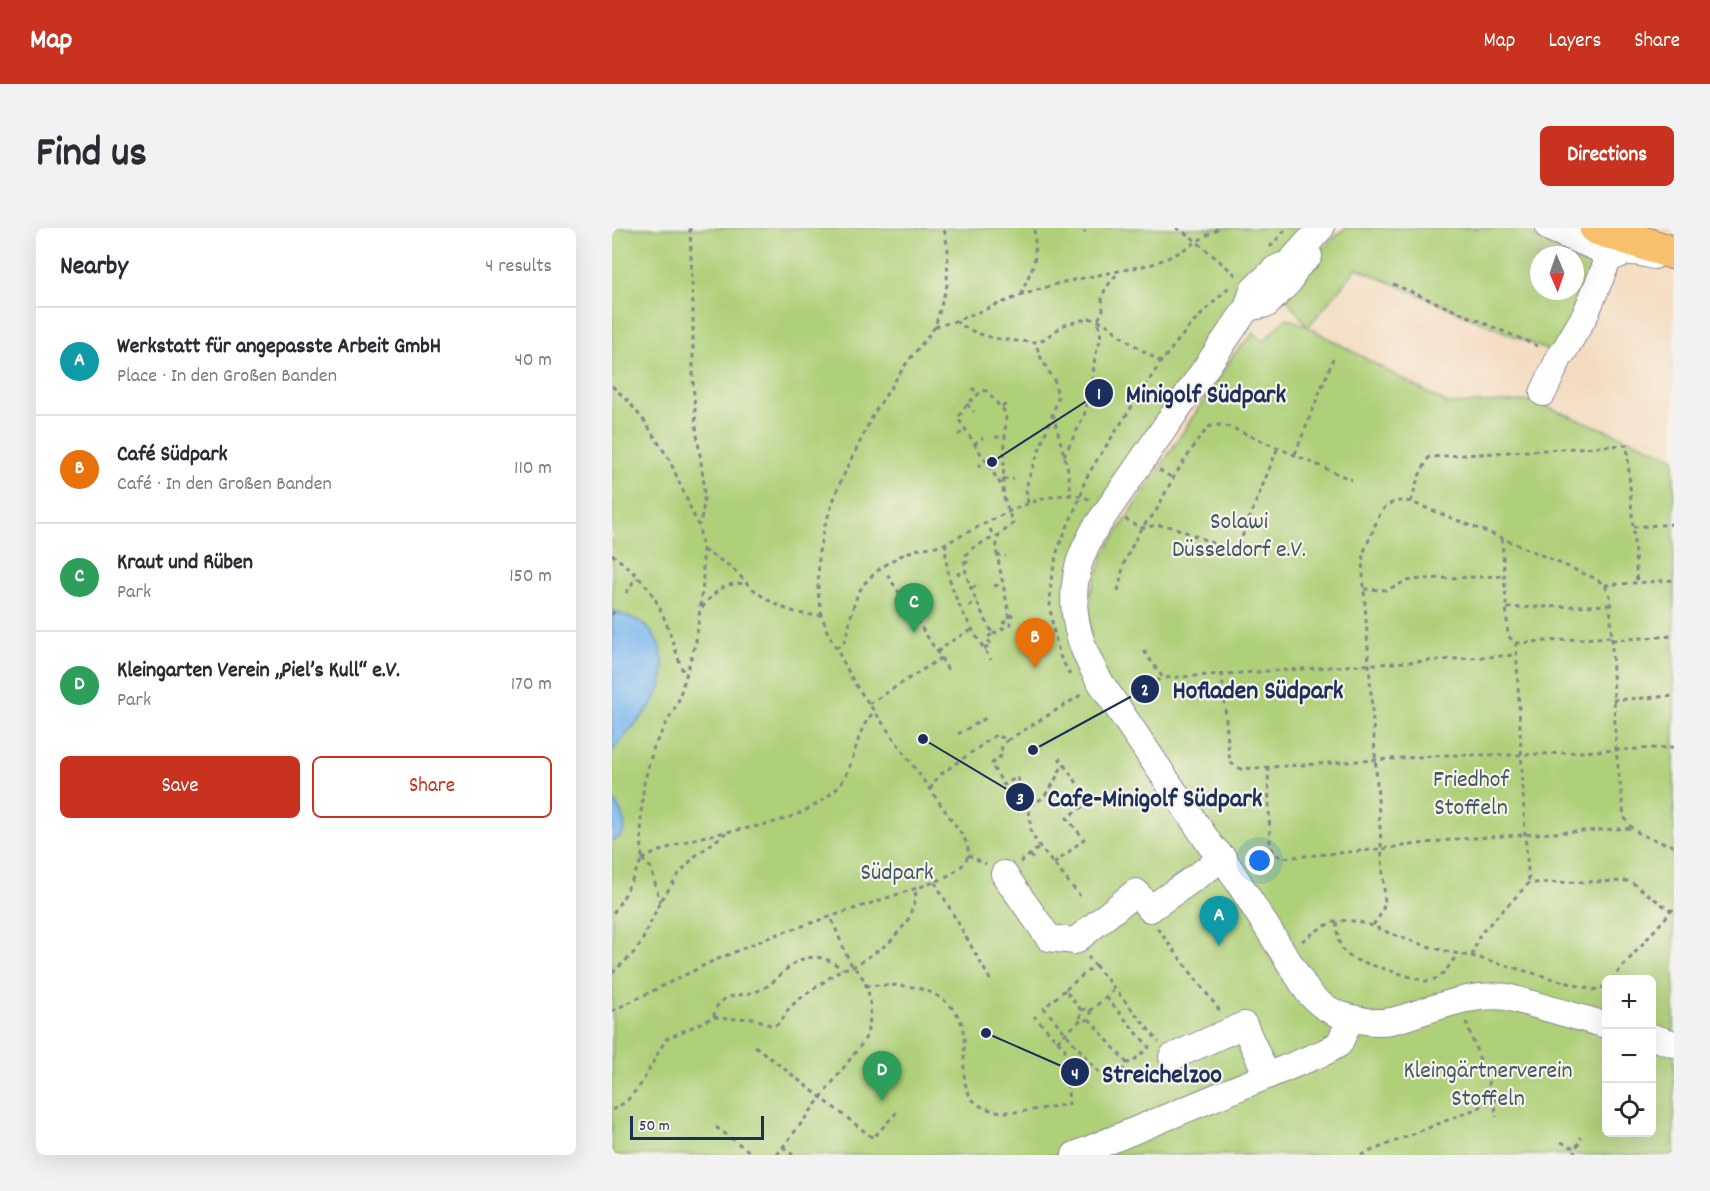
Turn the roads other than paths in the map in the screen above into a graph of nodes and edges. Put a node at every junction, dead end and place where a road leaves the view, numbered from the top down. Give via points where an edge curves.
1 (1321, 228) edge
2 (1338, 228) edge
3 (1549, 228) edge
4 (1596, 228) edge
5 (1674, 253) edge
6 (1608, 260) junction
7 (1674, 262) edge
8 (1293, 266) junction
9 (1543, 393) dead end
10 (1223, 858) junction
11 (1004, 873) dead end
12 (1351, 1018) junction
13 (1602, 1024) edge
14 (1656, 1038) edge
15 (1674, 1044) edge
16 (1172, 1057) road end
17 (1267, 1076) junction
18 (1075, 1155) edge

1 - 8 street
2 - 8 street
3 - 6 street via 1599,249
4 - 5 main road
6 - 7 street via 1634,251
6 - 9 street via 1585,315
8 - 10 street via 1289,282 1267,304 1250,299 1094,530 1075,578 1074,599 1086,656 1211,846
10 - 11 street via 1150,909 1136,892 1075,941 1049,938
10 - 12 street via 1314,1000
12 - 13 street via 1391,1021 1458,1000 1494,995
12 - 17 street via 1339,1044
14 - 15 street
16 - 17 street via 1244,1025
17 - 18 street

